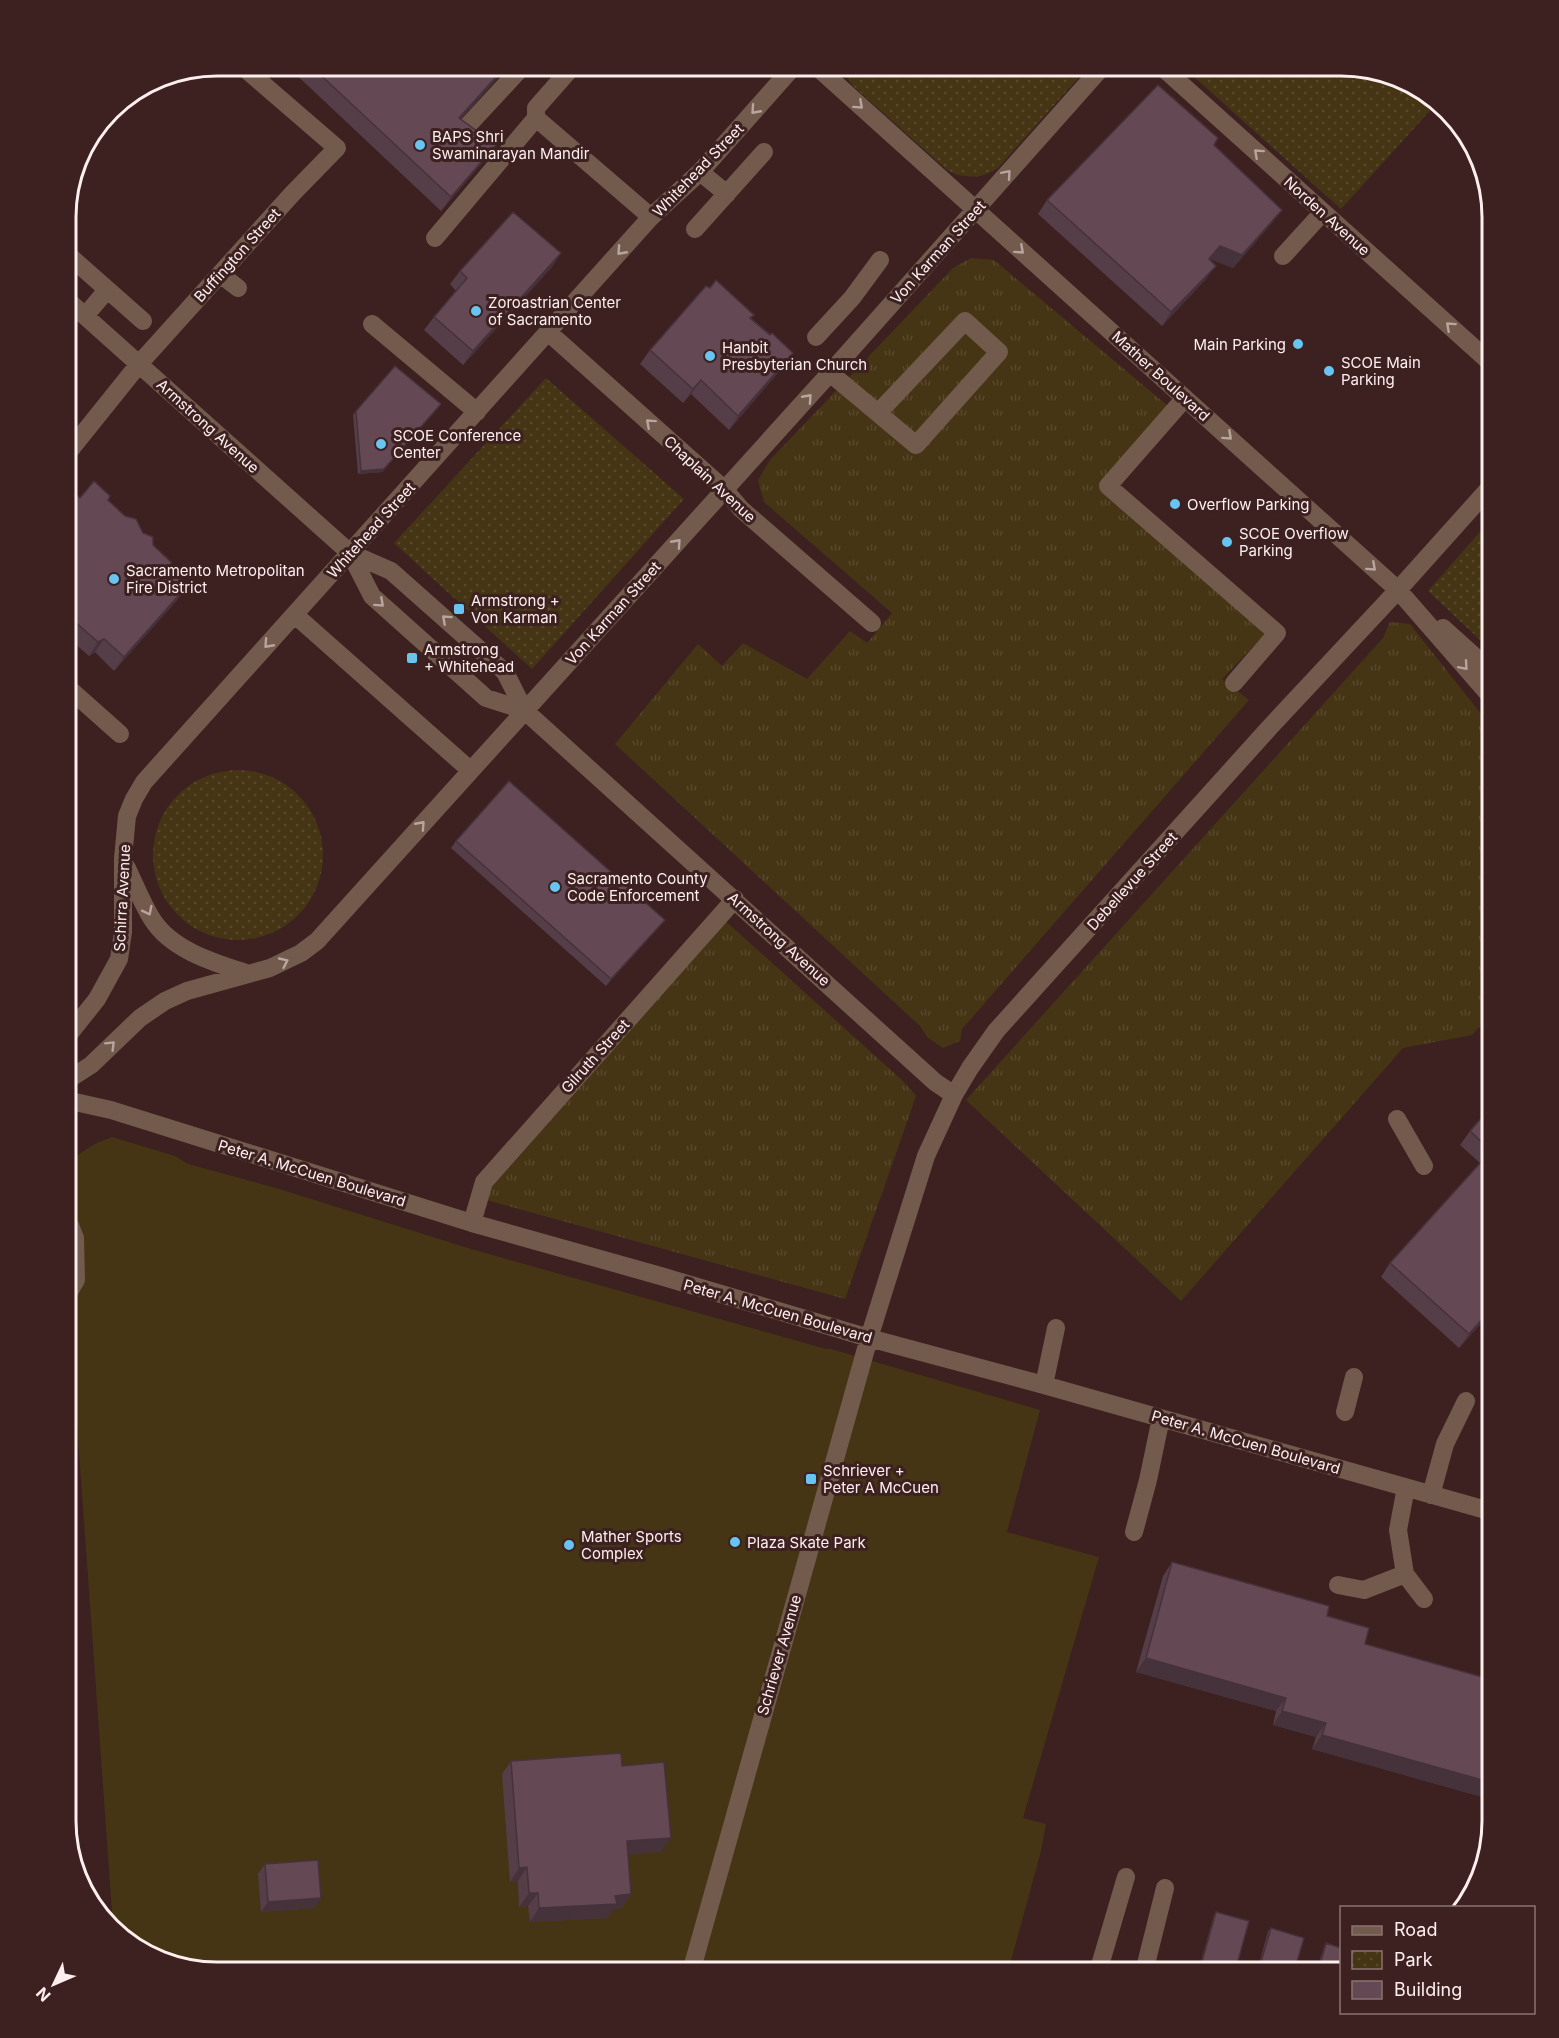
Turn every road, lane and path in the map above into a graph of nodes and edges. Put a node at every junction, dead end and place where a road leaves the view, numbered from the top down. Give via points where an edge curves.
1 (255, 77) edge
2 (513, 77) edge
3 (563, 77) edge
4 (784, 77) edge
5 (828, 77) edge
6 (1093, 77) edge
7 (1173, 77) edge
8 (536, 118) junction
9 (764, 152) dead end
10 (486, 158) junction
11 (700, 172) junction
12 (727, 194) junction
13 (976, 210) junction
14 (1323, 212) junction
15 (651, 217) junction
16 (695, 229) dead end
17 (435, 237) dead end
18 (1283, 256) dead end
19 (880, 260) dead end
20 (77, 263) edge
21 (220, 274) junction
22 (238, 288) dead end
23 (107, 290) junction
24 (852, 298) junction
25 (77, 309) edge
26 (85, 316) junction
27 (877, 320) junction
28 (143, 321) dead end
29 (372, 324) dead end
30 (548, 332) junction
31 (816, 337) dead end
32 (1482, 355) edge
33 (139, 364) junction
34 (830, 373) junction
35 (1185, 398) junction
36 (477, 412) junction
37 (878, 413) junction
38 (77, 441) edge
39 (725, 490) junction
40 (1482, 496) edge
41 (350, 554) junction
42 (1398, 590) junction
43 (294, 615) junction
44 (872, 623) dead end
45 (1482, 662) edge
46 (1234, 684) dead end
47 (1482, 686) edge
48 (77, 696) edge
49 (524, 710) junction
50 (120, 734) dead end
51 (470, 770) junction
52 (144, 782) joint
53 (123, 858) junction
54 (735, 899) junction
55 (251, 974) junction
56 (77, 1024) edge
57 (77, 1074) edge
58 (954, 1095) junction
59 (77, 1102) edge
60 (1397, 1119) dead end
61 (1424, 1166) dead end
62 (472, 1223) junction
63 (1056, 1328) dead end
64 (869, 1338) junction
65 (1354, 1377) dead end
66 (1044, 1385) junction
67 (1466, 1401) dead end
68 (1345, 1412) dead end
69 (1161, 1418) junction
70 (1406, 1487) junction
71 (1431, 1495) junction
72 (1482, 1509) edge
73 (1134, 1532) dead end
74 (1405, 1574) junction
75 (1338, 1585) dead end
76 (1425, 1599) dead end
77 (1126, 1877) dead end
78 (1165, 1888) dead end
79 (694, 1962) edge
80 (1101, 1962) edge
81 (1146, 1962) edge

1 - 21 street, Buffington Street via 337,148
2 - 10 street via 460,134
3 - 8 street via 536,108
4 -> 11 street, Whitehead Street
5 -> 13 street, Mather Boulevard
13 -> 6 street, Von Karman Street
14 -> 7 street, Norden Avenue
8 - 10 street
8 - 15 street
9 - 12 street
10 - 17 street
11 - 12 street
11 - 15 street, Whitehead Street
12 - 16 street
13 - 27 street, Von Karman Street
13 -> 35 street, Mather Boulevard
14 - 18 street
32 -> 14 street, Norden Avenue
15 -> 30 street, Whitehead Street
19 - 24 street
20 - 23 street
21 - 22 street
21 - 33 street, Buffington Street
23 - 26 street
23 - 28 street
24 - 27 street
24 - 31 street
25 - 26 street, Armstrong Avenue
26 - 33 street, Armstrong Avenue
27 - 34 street, Von Karman Street
29 - 36 street
30 - 36 street, Whitehead Street
39 -> 30 street, Chaplain Avenue
33 - 38 street, Buffington Street
33 - 41 street, Armstrong Avenue
34 - 37 street
39 -> 34 street, Von Karman Street
35 -> 42 street, Mather Boulevard
35 - 46 street via 1108,486 1277,633
36 - 41 street, Whitehead Street
37 - 37 street via 916,445 999,352 965,321
39 - 44 street, Chaplain Avenue via 741,509
49 -> 39 street, Von Karman Street
40 - 42 street, Debellevue Street
41 - 43 street, Whitehead Street
49 -> 41 street, Armstrong Avenue via 505,672 391,571
41 -> 49 street, Armstrong Avenue via 372,596 486,698
42 - 45 street
42 -> 47 street, Mather Boulevard
42 - 58 street, Debellevue Street via 996,1031
43 - 51 street
43 -> 52 street, Whitehead Street
48 - 50 street
49 - 51 street, Von Karman Street
49 - 54 street, Armstrong Avenue
55 -> 51 street, Von Karman Street via 288,960 317,940
52 - 53 street, Schirra Avenue via 127,816
53 -> 55 street via 153,921 168,936 189,951
53 - 56 street, Schirra Avenue via 124,914 118,959 97,999
54 - 58 street, Armstrong Avenue
54 - 62 street, Gilruth Street via 484,1182
57 -> 55 street, Von Karman Street via 165,1001 218,981
58 - 64 street, Debellevue Street via 926,1156
59 - 62 street, Peter A. McCuen Boulevard
60 - 61 street
62 - 64 street, Peter A. McCuen Boulevard
63 - 66 street
64 - 66 street, Peter A. McCuen Boulevard
64 - 79 street, Schriever Avenue
65 - 68 street
66 - 69 street, Peter A. McCuen Boulevard
67 - 71 street via 1445,1444
69 - 70 street, Peter A. McCuen Boulevard
69 - 73 street
70 - 71 street, Peter A. McCuen Boulevard
70 - 74 street via 1398,1530
71 - 72 street, Peter A. McCuen Boulevard
74 - 75 street via 1364,1590
74 - 76 street
77 - 80 street
78 - 81 street

